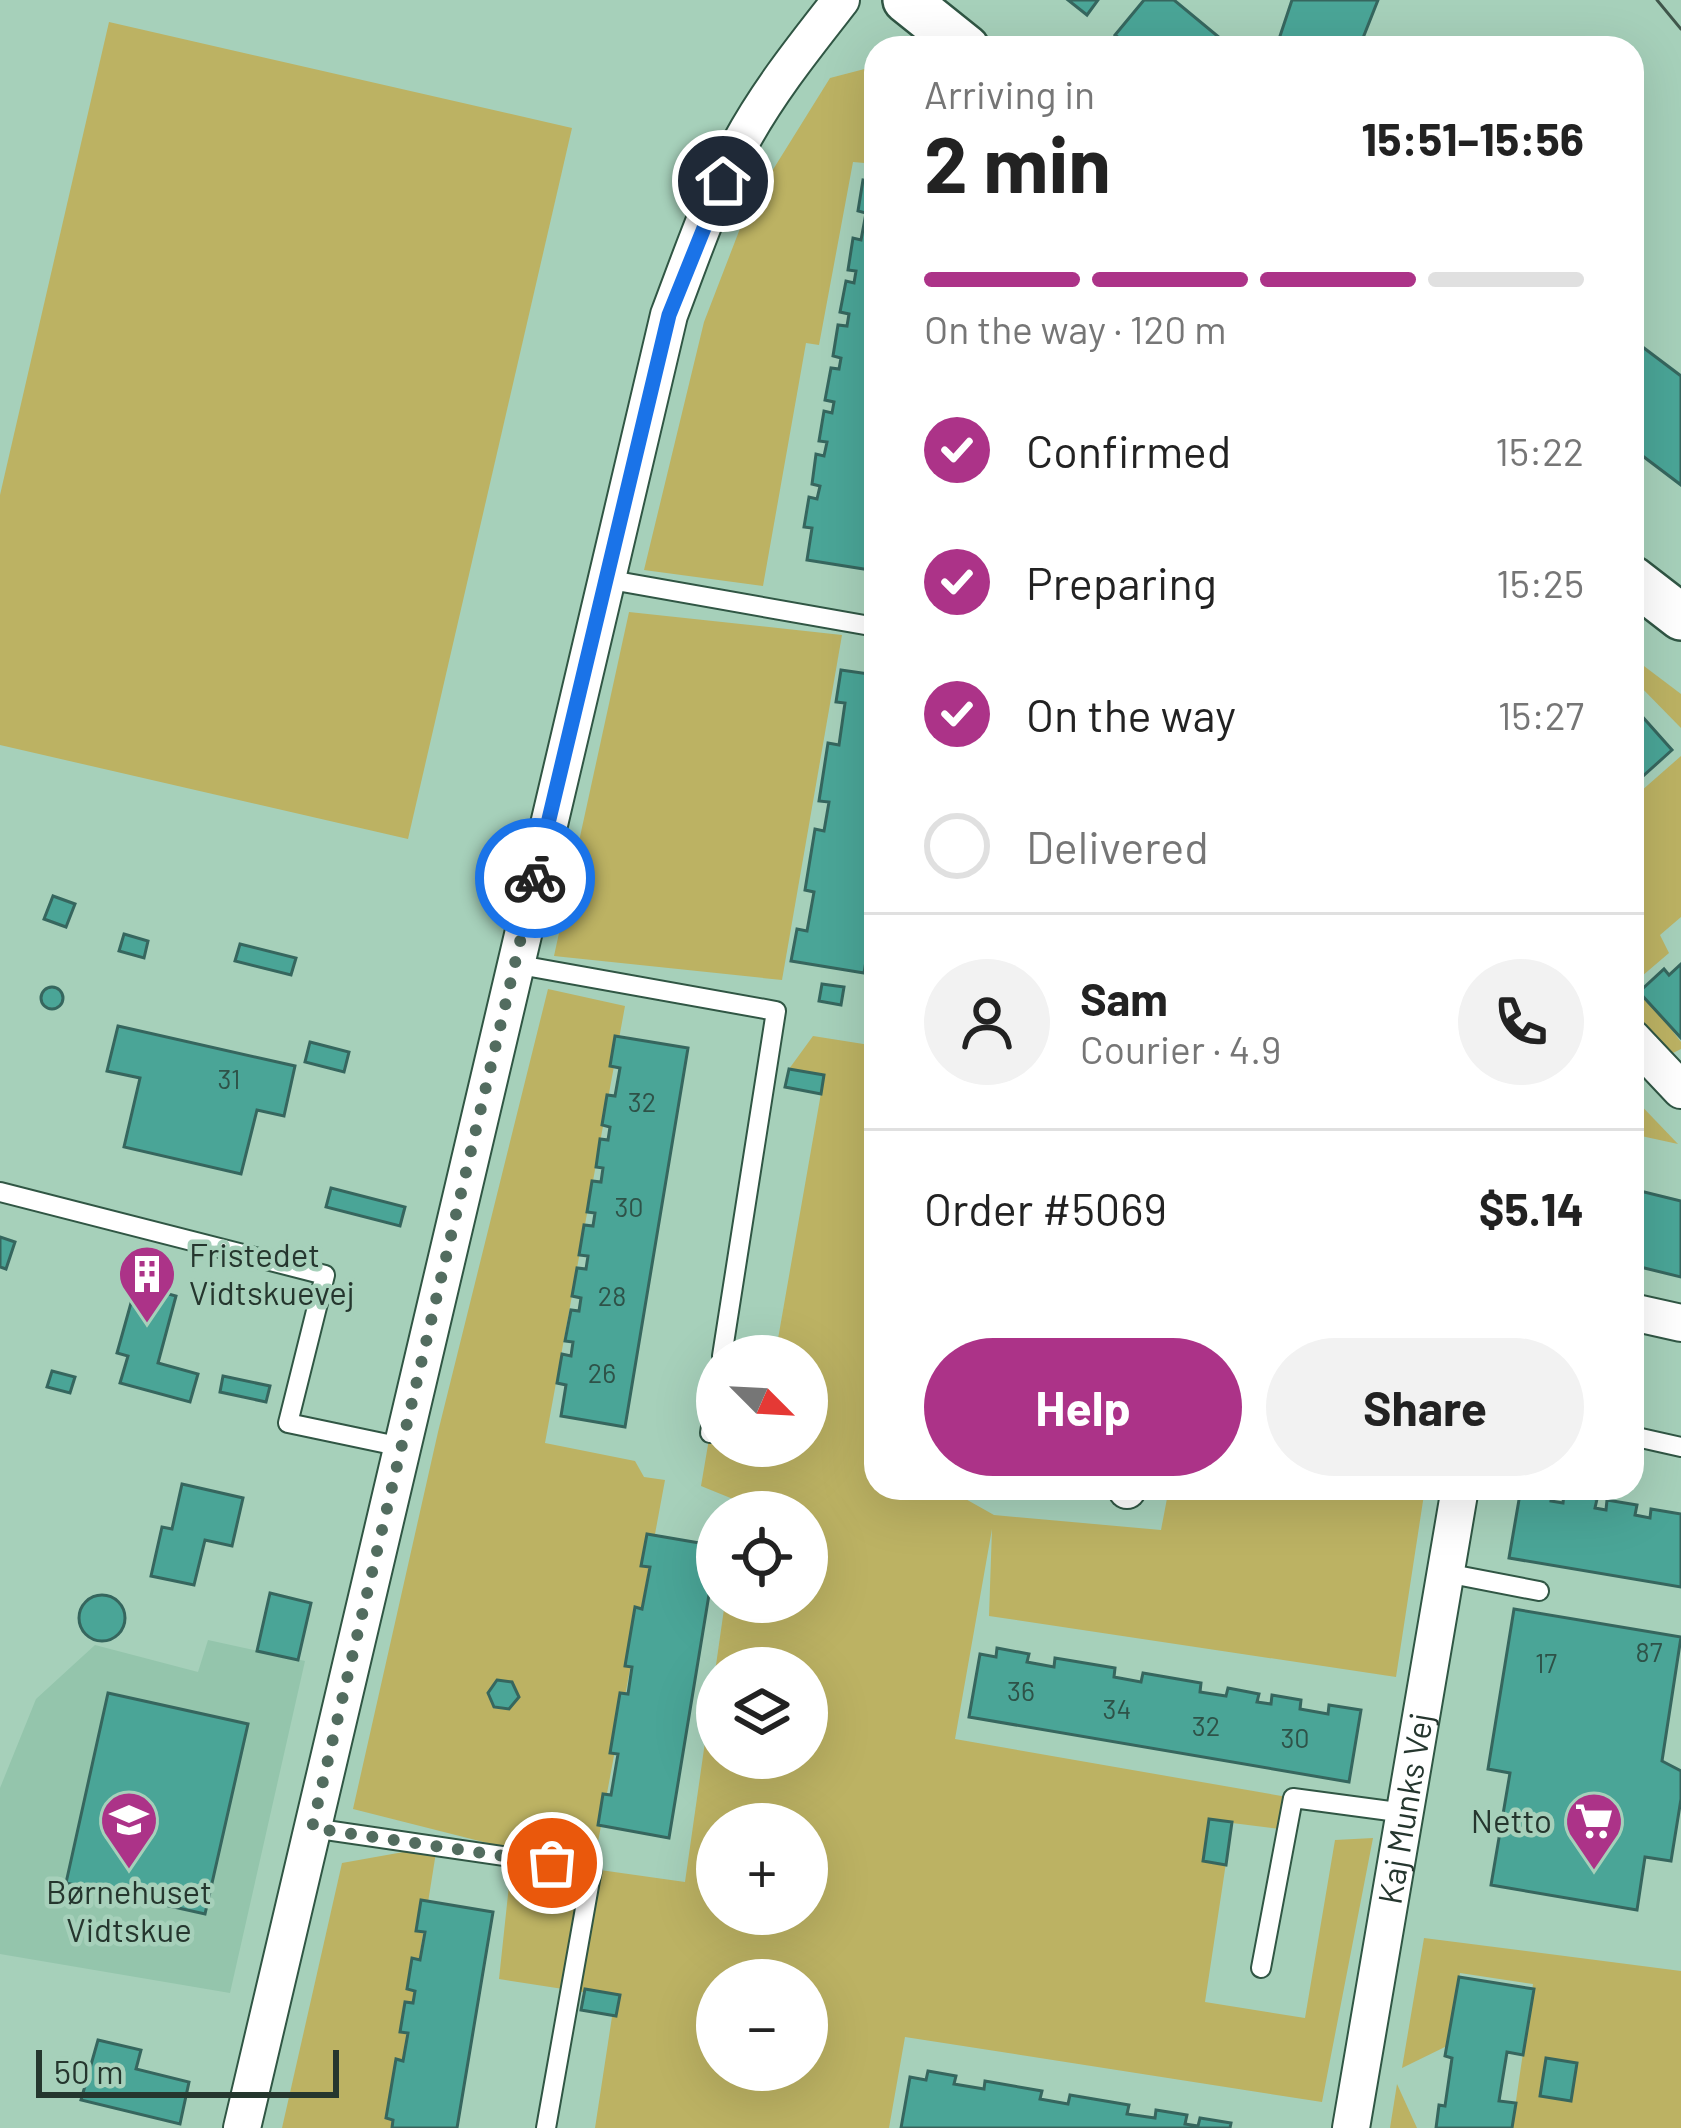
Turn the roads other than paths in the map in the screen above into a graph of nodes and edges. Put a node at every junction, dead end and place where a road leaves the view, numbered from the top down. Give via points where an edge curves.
1 (841, 0) edge
2 (906, 0) edge
3 (951, 36) edge
4 (605, 579) junction
5 (1644, 588) edge
6 (1681, 617) edge
7 (864, 625) edge
8 (514, 964) junction
9 (1644, 1051) edge
10 (1681, 1090) edge
11 (0, 1192) edge
12 (1644, 1315) edge
13 (1681, 1323) edge
14 (725, 1335) edge
15 (1644, 1439) edge
16 (402, 1447) junction
17 (1681, 1447) edge
18 (1458, 1500) edge
19 (1446, 1573) junction
20 (1539, 1591) dead end
21 (1405, 1813) junction
22 (312, 1828) junction
23 (1261, 1968) dead end
24 (242, 2128) edge
25 (546, 2128) edge
26 (1351, 2128) edge

1 - 4 street via 779,80 706,218 669,315
2 - 3 street
4 - 7 lane
4 - 8 street
5 - 6 street
8 - 14 lane via 776,1011
8 - 16 street
9 - 10 street
11 - 16 lane via 325,1274 288,1423
12 - 13 street
15 - 17 lane
16 - 22 street
18 - 19 street, Kaj Munks Vej
19 - 20 lane
19 - 21 street, Kaj Munks Vej
21 - 23 lane via 1293,1798
21 - 26 street, Kaj Munks Vej
22 - 24 street
22 - 25 lane via 592,1869

